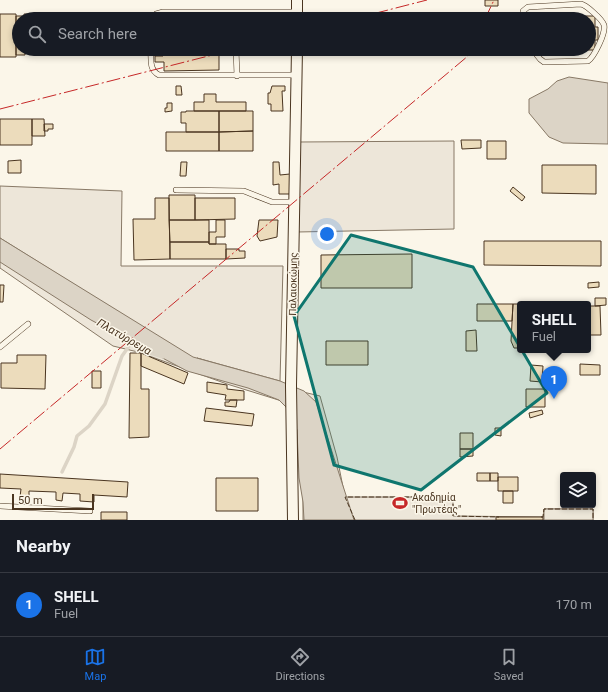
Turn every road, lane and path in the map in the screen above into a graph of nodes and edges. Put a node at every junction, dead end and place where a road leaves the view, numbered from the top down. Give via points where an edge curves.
1 (297, 0) edge
2 (297, 12) edge
3 (523, 12) edge
4 (592, 12) edge
5 (596, 16) edge
6 (606, 32) edge
7 (596, 51) edge
8 (151, 56) edge
9 (236, 56) edge
10 (297, 56) edge
11 (538, 56) edge
12 (594, 56) edge
13 (297, 75) junction
14 (236, 76) junction
15 (176, 190) dead end
16 (294, 202) junction
17 (28, 324) dead end
18 (0, 347) edge
19 (0, 506) edge
20 (90, 511) dead end
21 (293, 520) edge

1 - 2 street
3 - 4 lane via 531,6 583,4
5 - 6 lane via 603,23
6 - 7 lane
8 - 14 lane via 152,68 160,75
9 - 14 lane
10 - 13 street, Παλαιοκώμης
11 - 12 lane via 544,62 588,61
13 - 14 lane
13 - 16 street, Παλαιοκώμης
15 - 16 lane via 244,191 272,202
16 - 21 street, Παλαιοκώμης via 291,386
17 - 18 lane
19 - 20 lane

